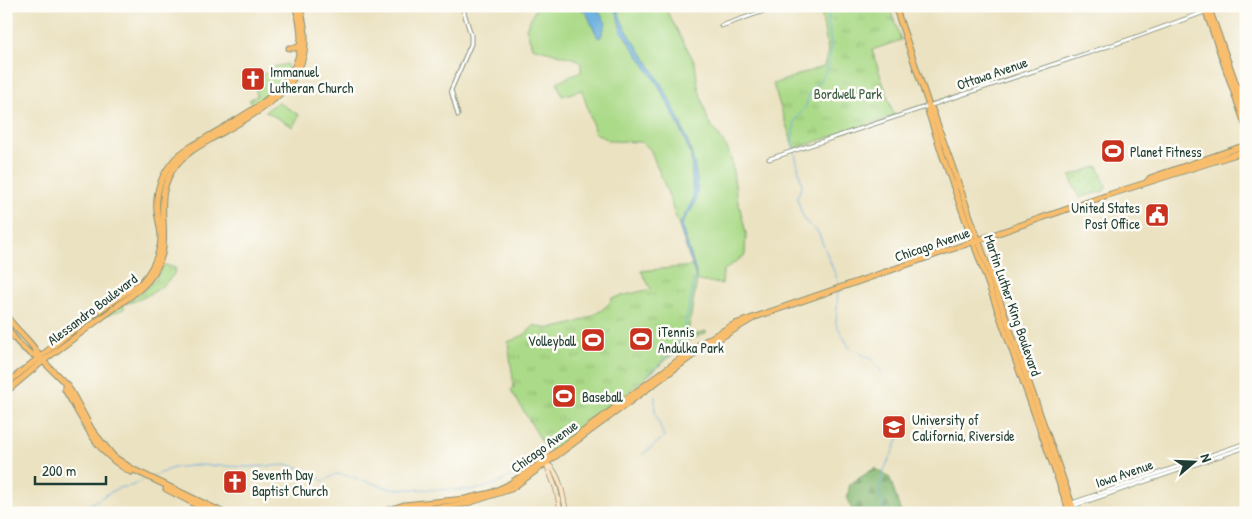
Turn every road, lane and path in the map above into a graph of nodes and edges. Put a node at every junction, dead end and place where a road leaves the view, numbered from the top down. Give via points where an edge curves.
1 (295, 6) edge
2 (299, 6) edge
3 (462, 6) edge
4 (778, 6) edge
5 (895, 6) edge
6 (1220, 6) edge
7 (1207, 9) edge
8 (721, 26) dead end
9 (301, 44) junction
10 (289, 48) dead end
11 (1220, 53) junction
12 (301, 56) junction
13 (1230, 68) junction
14 (292, 72) junction
15 (286, 90) junction
16 (929, 106) junction
17 (1246, 112) edge
18 (458, 114) dead end
19 (1246, 127) edge
20 (1246, 145) edge
21 (1246, 151) edge
22 (769, 159) dead end
23 (180, 161) junction
24 (162, 177) junction
25 (1147, 182) junction
26 (162, 194) junction
27 (161, 240) junction
28 (976, 241) junction
29 (161, 262) junction
30 (142, 282) junction
31 (6, 315) edge
32 (752, 319) junction
33 (6, 326) edge
34 (730, 327) junction
35 (708, 339) junction
36 (716, 339) junction
37 (41, 359) junction
38 (6, 384) edge
39 (65, 385) junction
40 (6, 392) edge
41 (1246, 442) edge
42 (1246, 447) edge
43 (546, 462) junction
44 (1070, 507) edge
45 (212, 513) edge
46 (224, 513) edge
47 (380, 513) edge
48 (393, 513) edge
49 (560, 513) edge
50 (566, 513) edge
51 (1074, 513) edge

1 - 9 main road via 301,26
2 - 12 main road via 305,28
3 - 18 street via 471,35 468,52 451,90
4 - 8 street
5 - 16 main road, Martin Luther King Boulevard
6 - 7 street, Ottawa Avenue
7 - 11 main road
7 - 13 main road
7 - 16 street, Ottawa Avenue
9 - 10 main road
9 - 12 main road
11 - 13 main road
11 - 19 main road
12 - 14 main road
12 - 15 main road, Alessandro Boulevard via 296,76
13 - 17 main road
14 - 15 main road
14 - 24 main road via 283,86 267,100 183,152
15 - 23 main road, Alessandro Boulevard via 273,102
16 - 22 street, Ottawa Avenue
16 - 28 main road, Martin Luther King Boulevard
20 - 25 main road, Chicago Avenue via 1150,178
21 - 25 main road, Chicago Avenue
23 - 24 main road
23 - 26 main road, Alessandro Boulevard via 171,172
24 - 26 main road
24 - 27 main road, Alessandro Boulevard via 157,206
25 - 28 main road, Chicago Avenue
26 - 29 main road, Alessandro Boulevard via 165,235
27 - 29 main road
27 - 30 main road, Alessandro Boulevard via 154,264
28 - 32 main road, Chicago Avenue
28 - 44 main road, Martin Luther King Boulevard
29 - 30 main road
29 - 37 main road, Alessandro Boulevard via 140,289
30 - 37 main road, Alessandro Boulevard
31 - 37 main road
32 - 34 main road, Chicago Avenue
32 - 36 main road, Chicago Avenue
33 - 37 main road via 28,351
34 - 35 main road, Chicago Avenue
34 - 36 main road
35 - 36 main road
35 - 43 main road, Chicago Avenue
36 - 43 main road, Chicago Avenue
37 - 38 main road, Alessandro Boulevard
37 - 39 main road
37 - 40 main road, Alessandro Boulevard
39 - 45 main road via 86,428 105,454 133,473
39 - 46 main road via 97,438 115,457 134,470
41 - 44 street, Iowa Avenue
42 - 44 street, Iowa Avenue
43 - 47 main road, Chicago Avenue via 491,493 404,505
43 - 48 main road, Chicago Avenue via 511,489 480,500
43 - 49 main road
43 - 50 main road via 557,480
44 - 51 main road, Martin Luther King Boulevard

